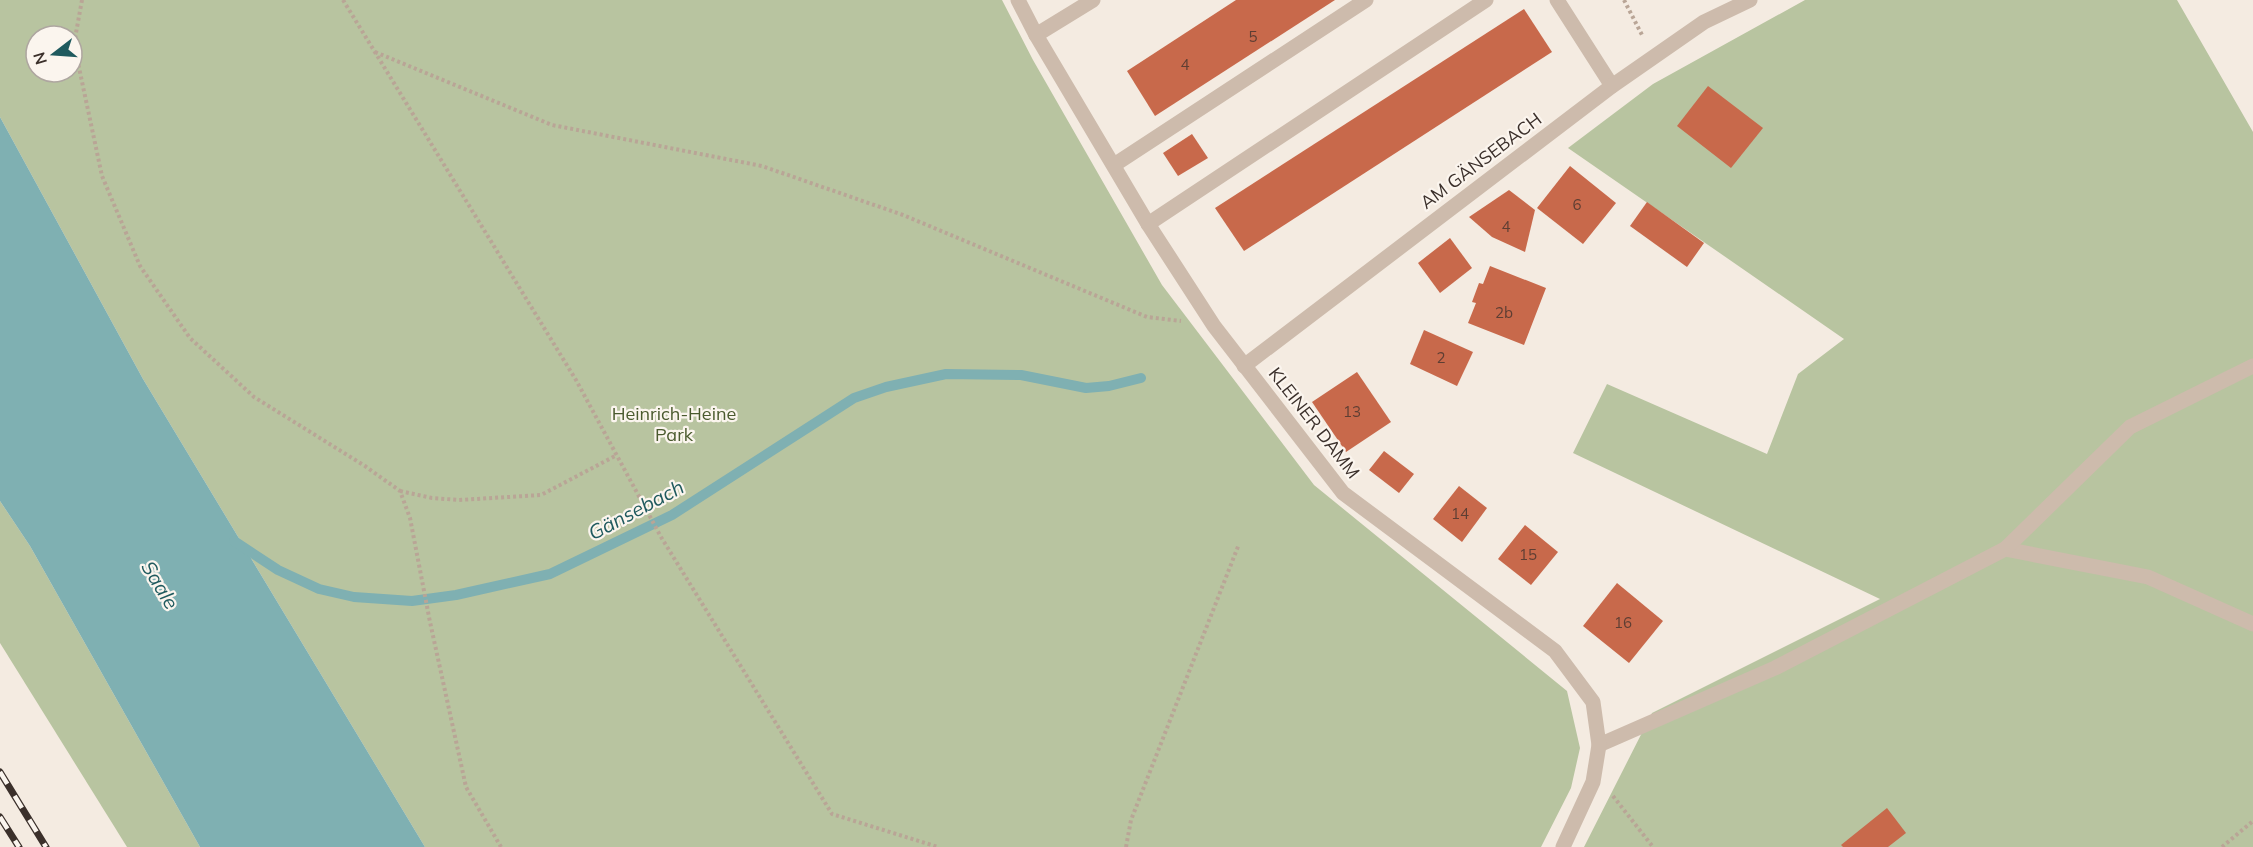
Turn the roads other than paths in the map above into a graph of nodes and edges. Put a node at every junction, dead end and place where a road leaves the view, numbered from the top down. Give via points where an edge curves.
1 (1018, 0) edge
2 (1093, 0) edge
3 (1366, 0) edge
4 (1486, 0) edge
5 (1557, 0) edge
6 (1750, 0) edge
7 (1036, 35) junction
8 (1612, 87) junction
9 (1114, 165) junction
10 (1148, 224) junction
11 (1245, 366) junction
12 (2253, 366) edge
13 (2005, 549) junction
14 (2253, 624) edge
15 (1599, 745) junction
16 (1563, 847) edge

1 - 7 street, KLEINER DAMM
2 - 7 street
3 - 9 street
4 - 10 street
5 - 8 street
6 - 8 street, AM GÄNSEBACH via 1704,22
7 - 9 street, KLEINER DAMM
8 - 11 street, AM GÄNSEBACH
9 - 10 street, KLEINER DAMM
10 - 11 street, KLEINER DAMM via 1214,326
11 - 15 street, KLEINER DAMM via 1343,493 1555,651 1593,702
12 - 13 street via 2130,427
13 - 14 street via 2148,577
13 - 15 street via 1775,668
15 - 16 street, KLEINER DAMM via 1593,782

